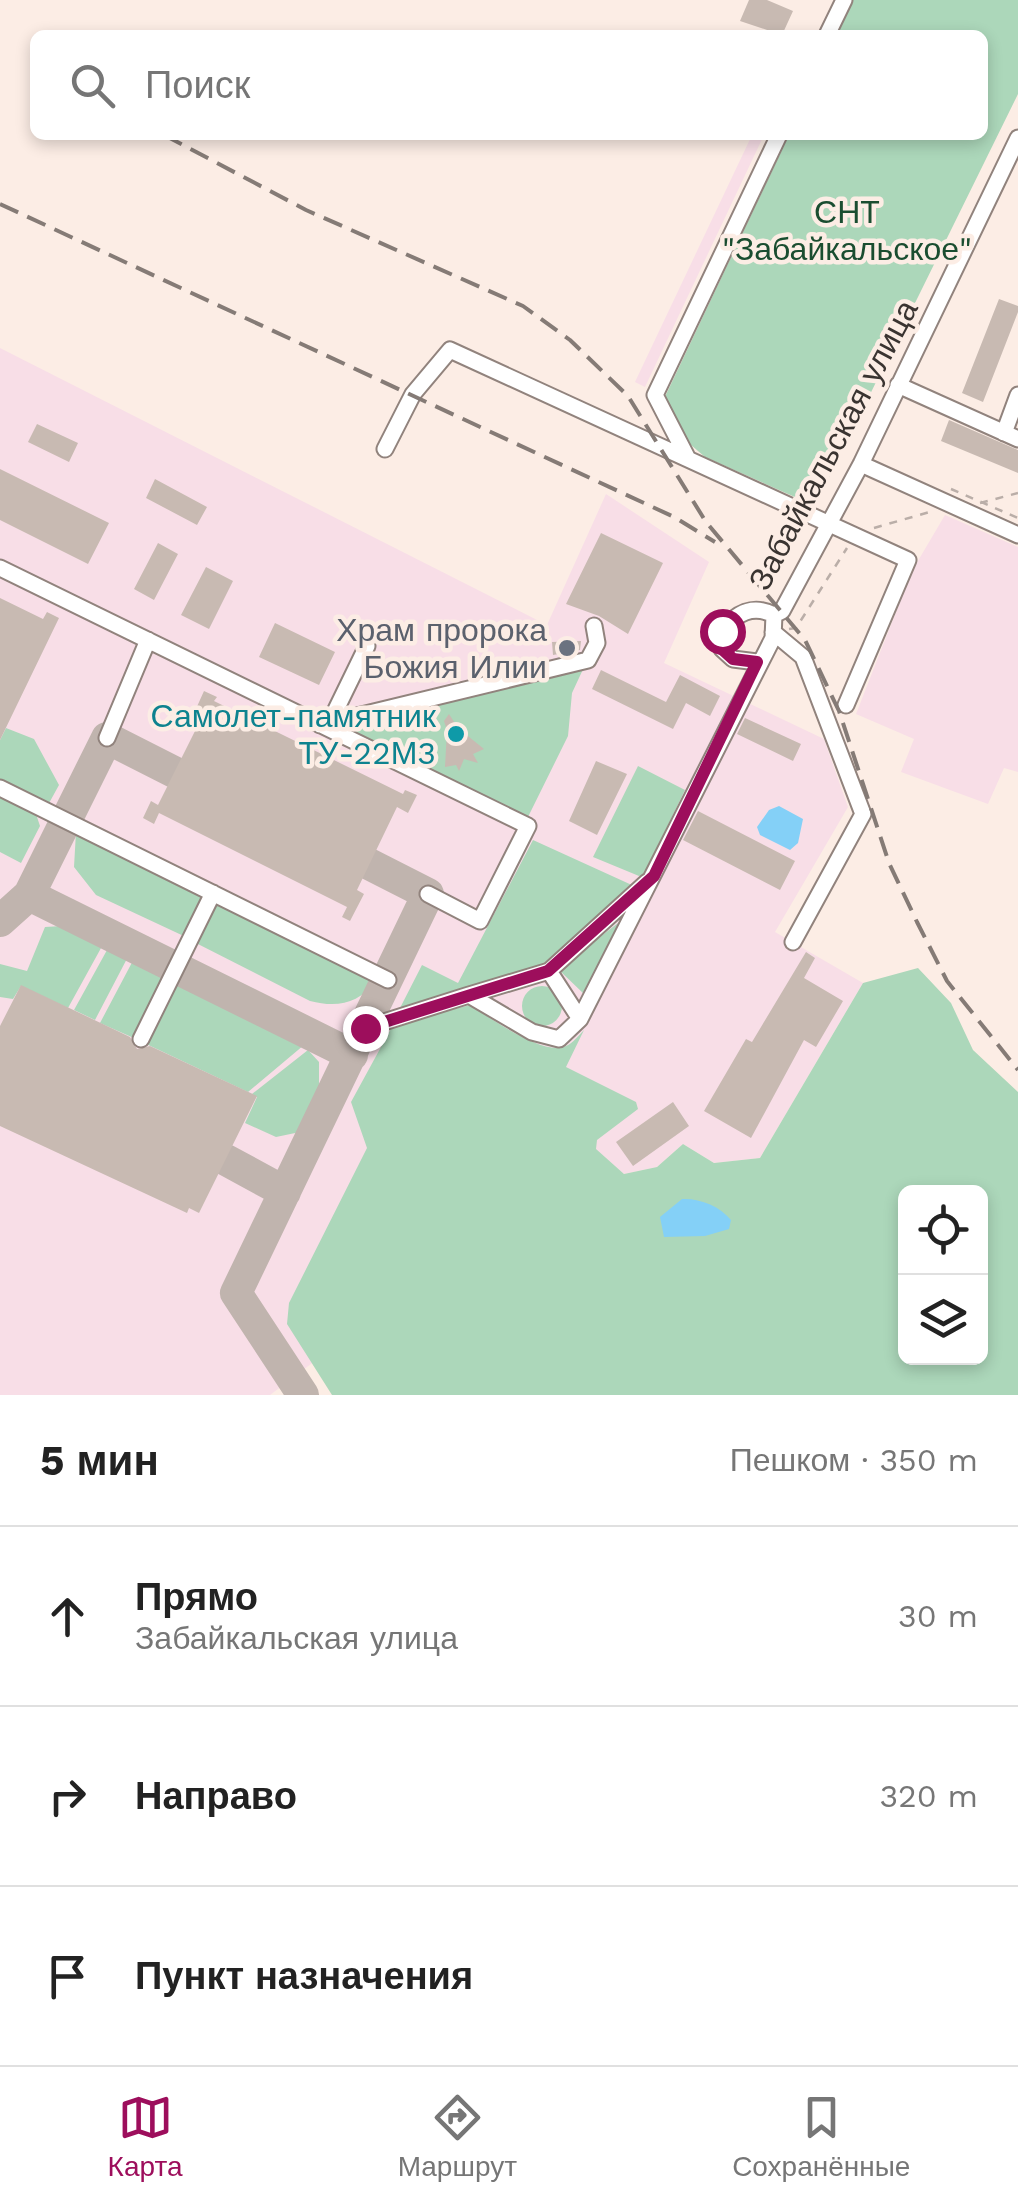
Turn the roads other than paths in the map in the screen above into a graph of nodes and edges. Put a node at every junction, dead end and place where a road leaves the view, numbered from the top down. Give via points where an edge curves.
1 (844, 0) edge
2 (829, 30) edge
3 (1018, 138) edge
4 (778, 140) edge
5 (898, 385) junction
6 (1018, 396) edge
7 (1011, 436) edge
8 (385, 450) dead end
9 (687, 457) junction
10 (860, 464) junction
11 (829, 523) junction
12 (1018, 535) edge
13 (0, 568) edge
14 (774, 624) junction
15 (594, 626) dead end
16 (148, 640) junction
17 (367, 646) dead end
18 (757, 662) junction
19 (846, 705) dead end
20 (325, 723) junction
21 (107, 738) dead end
22 (0, 788) edge
23 (654, 876) junction
24 (213, 893) junction
25 (428, 894) dead end
26 (793, 942) dead end
27 (548, 971) junction
28 (388, 980) dead end
29 (469, 995) junction
30 (580, 1019) junction
31 (365, 1028) dead end
32 (141, 1038) dead end

1 - 2 street
3 - 5 street, Забайкальская улица
4 - 9 street via 656,395
5 - 7 street
5 - 10 street, Забайкальская улица
6 - 7 street
8 - 9 street via 413,394 450,350
9 - 11 street
10 - 11 street, Забайкальская улица
10 - 12 street
11 - 14 street, Забайкальская улица
11 - 19 street via 908,560
13 - 16 street
14 - 18 street, Забайкальская улица
14 - 18 street, Забайкальская улица via 762,609 745,612 722,631 722,649 733,659
14 - 26 street via 803,657 863,814
15 - 20 street via 597,643 588,660
16 - 20 street
16 - 21 street
17 - 20 street
18 - 23 street
20 - 25 street via 528,826 480,921
22 - 24 street
23 - 27 street
23 - 30 street
24 - 28 street
24 - 32 street
27 - 29 street
27 - 30 street
29 - 30 street via 532,1032 560,1039
29 - 31 street

